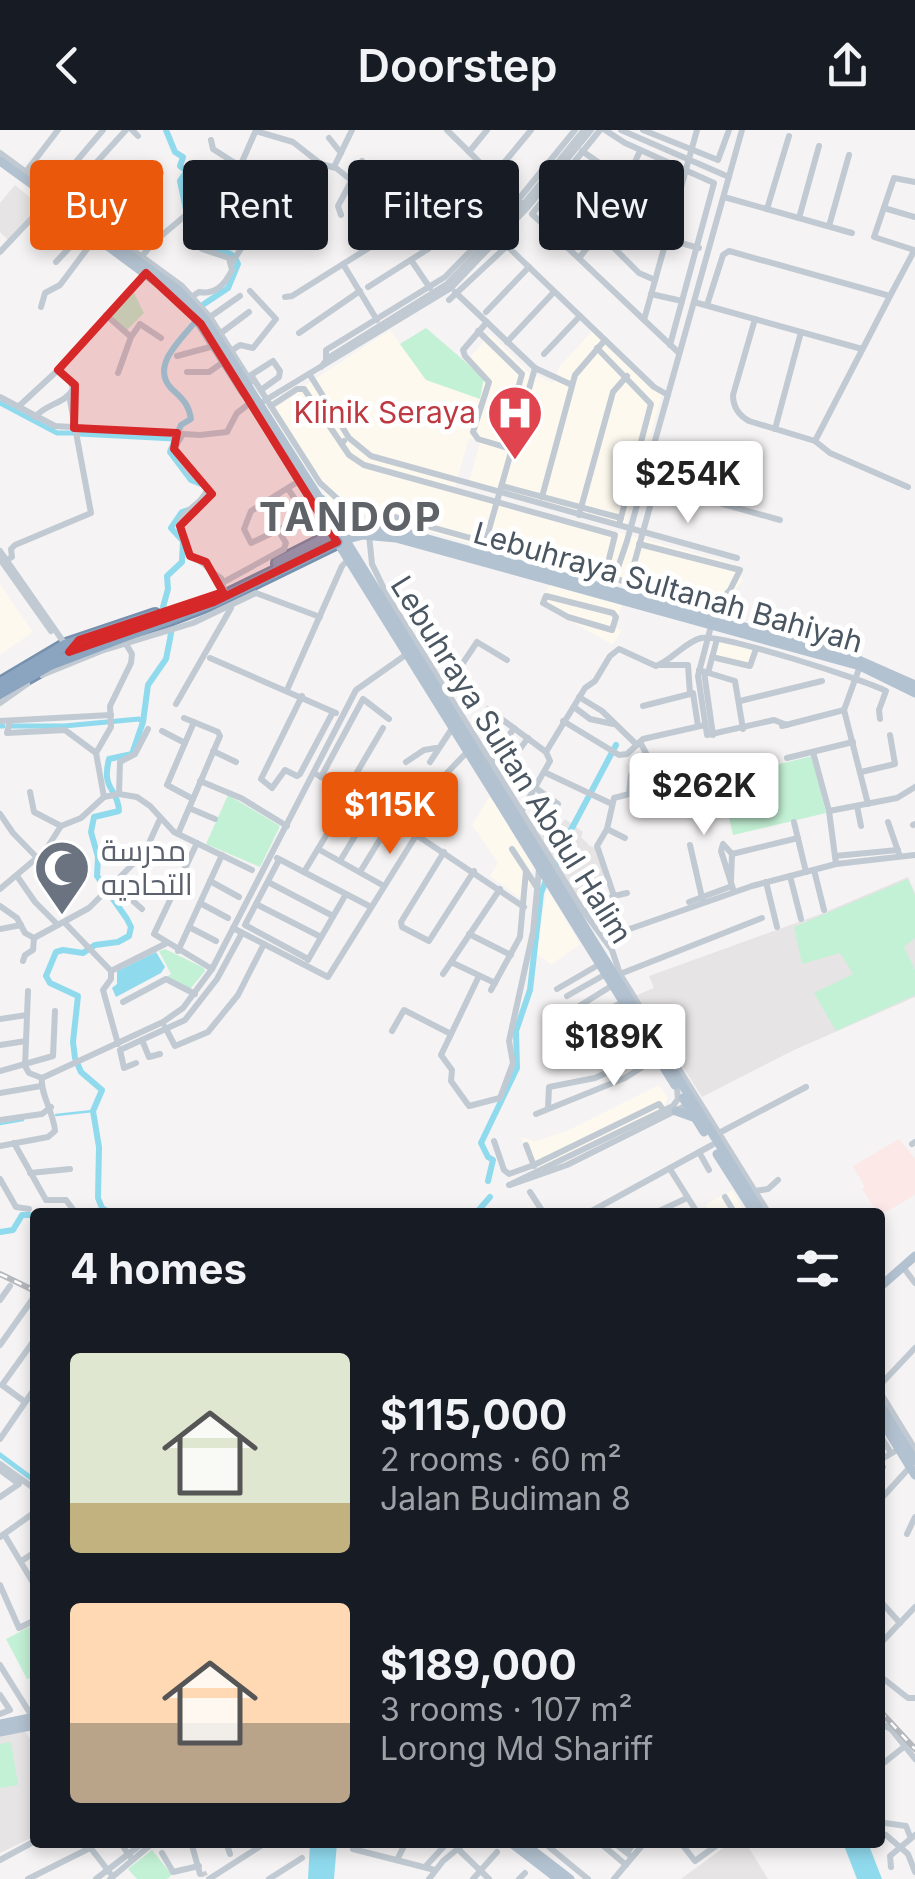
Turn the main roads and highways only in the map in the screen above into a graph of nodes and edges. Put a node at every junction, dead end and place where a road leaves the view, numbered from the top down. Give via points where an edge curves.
1 (0, 164) edge
2 (30, 178) edge
3 (30, 182) edge
4 (113, 250) edge
5 (130, 250) edge
6 (262, 403) junction
7 (330, 516) junction
8 (361, 533) junction
9 (338, 537) junction
10 (350, 555) junction
11 (613, 586) junction
12 (174, 618) junction
13 (161, 622) junction
14 (125, 640) junction
15 (786, 642) junction
16 (63, 645) junction
17 (17, 682) junction
18 (0, 684) edge
19 (914, 686) edge
20 (0, 693) edge
21 (545, 865) junction
22 (601, 946) junction
23 (676, 1111) road end
24 (695, 1118) junction
25 (751, 1208) edge
26 (763, 1208) edge
27 (915, 1253) edge
28 (885, 1276) edge
29 (885, 1283) edge
30 (885, 1415) edge
31 (889, 1450) edge
32 (913, 1468) edge
33 (30, 1720) edge
34 (30, 1721) edge
35 (0, 1724) edge
36 (0, 1732) edge
37 (518, 1848) edge
38 (529, 1848) edge
39 (558, 1879) edge
40 (570, 1879) edge

1 - 2 main road
1 - 3 main road
4 - 6 main road via 185,304
5 - 6 main road via 198,310
6 - 7 main road
6 - 9 main road via 299,480
7 - 8 main road
7 - 9 main road
8 - 9 main road, Lebuhraya Sultanah Bahiyah
8 - 10 main road
8 - 11 main road, Lebuhraya Sultanah Bahiyah via 556,582
8 - 11 main road, Lebuhraya Sultanah Bahiyah via 387,528
9 - 10 main road, Lebuhraya Sultan Abdul Halim
9 - 12 highway
9 - 12 highway via 223,586
10 - 21 main road, Lebuhraya Sultan Abdul Halim
10 - 21 main road, Lebuhraya Sultan Abdul Halim
11 - 15 main road, Lebuhraya Sultanah Bahiyah
11 - 15 main road, Lebuhraya Sultanah Bahiyah via 709,631
12 - 13 highway
13 - 14 highway
13 - 16 highway
14 - 16 highway
14 - 17 highway
15 - 19 main road, Lebuhraya Sultanah Bahiyah
15 - 19 main road, Lebuhraya Sultanah Bahiyah via 873,664
16 - 17 highway
16 - 18 highway
17 - 20 highway
21 - 22 main road, Lebuhraya Sultan Abdul Halim
22 - 24 main road, Lebuhraya Sultan Abdul Halim via 603,969
22 - 26 main road, Lebuhraya Sultan Abdul Halim
23 - 24 main road
24 - 25 main road, Lebuhraya Sultan Abdul Halim
27 - 28 main road
27 - 29 main road
30 - 32 main road
31 - 32 main road
33 - 35 main road
34 - 36 main road
37 - 39 main road
38 - 40 main road

